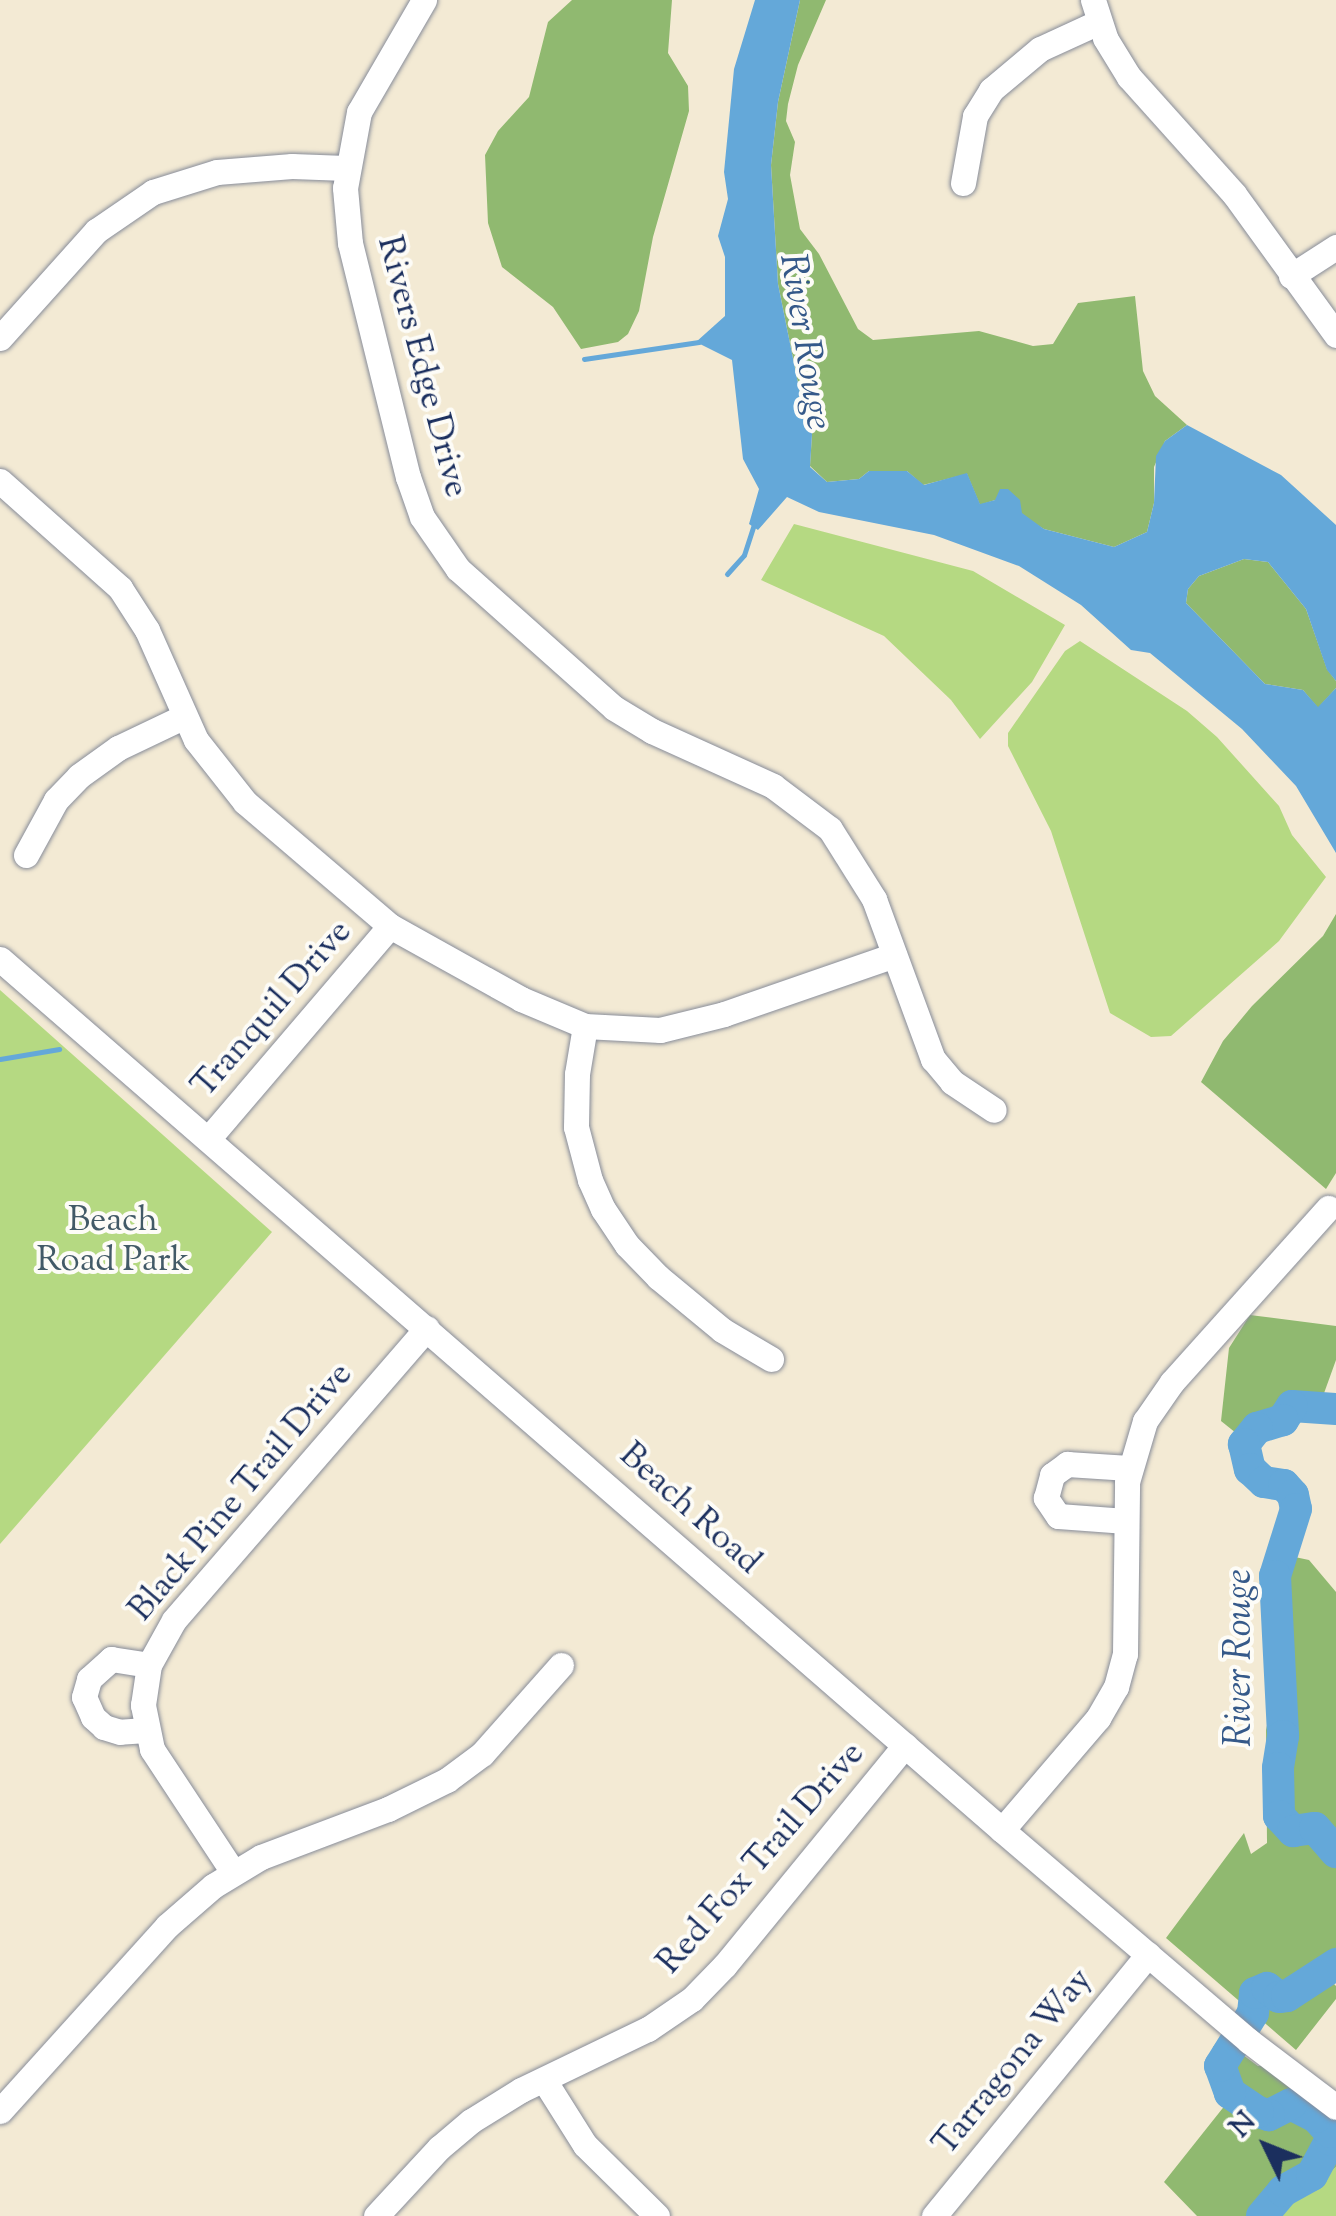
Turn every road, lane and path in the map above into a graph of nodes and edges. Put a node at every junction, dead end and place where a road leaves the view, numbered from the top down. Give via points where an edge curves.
1 (424, 0) edge
2 (1096, 11) edge
3 (346, 168) junction
4 (963, 182) dead end
5 (1336, 247) edge
6 (1292, 276) junction
7 (5, 322) edge
8 (1336, 335) edge
9 (0, 481) edge
10 (183, 717) junction
11 (26, 855) dead end
12 (390, 926) junction
13 (894, 955) junction
14 (0, 959) edge
15 (585, 1026) junction
16 (994, 1110) dead end
17 (208, 1139) junction
18 (1328, 1208) dead end
19 (427, 1328) junction
20 (771, 1358) dead end
21 (1129, 1468) junction
22 (1126, 1522) junction
23 (149, 1665) junction
24 (561, 1665) dead end
25 (146, 1730) junction
26 (904, 1746) junction
27 (1002, 1830) junction
28 (233, 1872) junction
29 (1148, 1955) junction
30 (544, 2080) junction
31 (1336, 2108) edge
32 (0, 2111) edge
33 (376, 2216) edge
34 (657, 2216) edge
35 (934, 2216) edge

1 - 3 street, Rivers Edge Drive via 368,92
2 - 4 street via 991,90 972,128
2 - 6 street via 1140,92 1234,194
3 - 7 street via 217,172 153,192 96,231
3 - 13 street, Rivers Edge Drive via 350,242 408,476 442,548 486,598 614,708 773,786 830,829 868,884
5 - 6 street
6 - 8 street
9 - 10 street via 120,588 147,630
10 - 11 street via 118,748 79,776 56,800
10 - 12 street via 245,802
12 - 15 street via 521,999
12 - 17 street, Tranquil Drive
13 - 15 street via 684,1026
13 - 16 street, Rivers Edge Drive via 933,1060
14 - 17 street, Beach Road
15 - 20 street via 576,1127 603,1209 658,1277 722,1330
17 - 19 street, Beach Road
18 - 21 street via 1154,1405
19 - 23 street, Black Pine Trail Drive via 174,1620
19 - 26 street, Beach Road
21 - 22 street
21 - 22 street via 1068,1464 1052,1475 1046,1498 1058,1516
22 - 27 street via 1125,1654 1116,1687 1098,1718
23 - 25 street, Black Pine Trail Drive
23 - 25 street via 110,1659 89,1679 84,1697 104,1728
24 - 28 street via 482,1754 447,1780
25 - 28 street, Black Pine Trail Drive via 162,1769
26 - 27 street, Beach Road
26 - 30 street, Red Fox Trail Drive via 692,1998 648,2029
27 - 29 street, Beach Road
28 - 32 street via 168,1926
29 - 31 street, Beach Road
29 - 35 street, Tarragona Way
30 - 33 street, Red Fox Trail Drive via 471,2121
30 - 34 street via 585,2145

